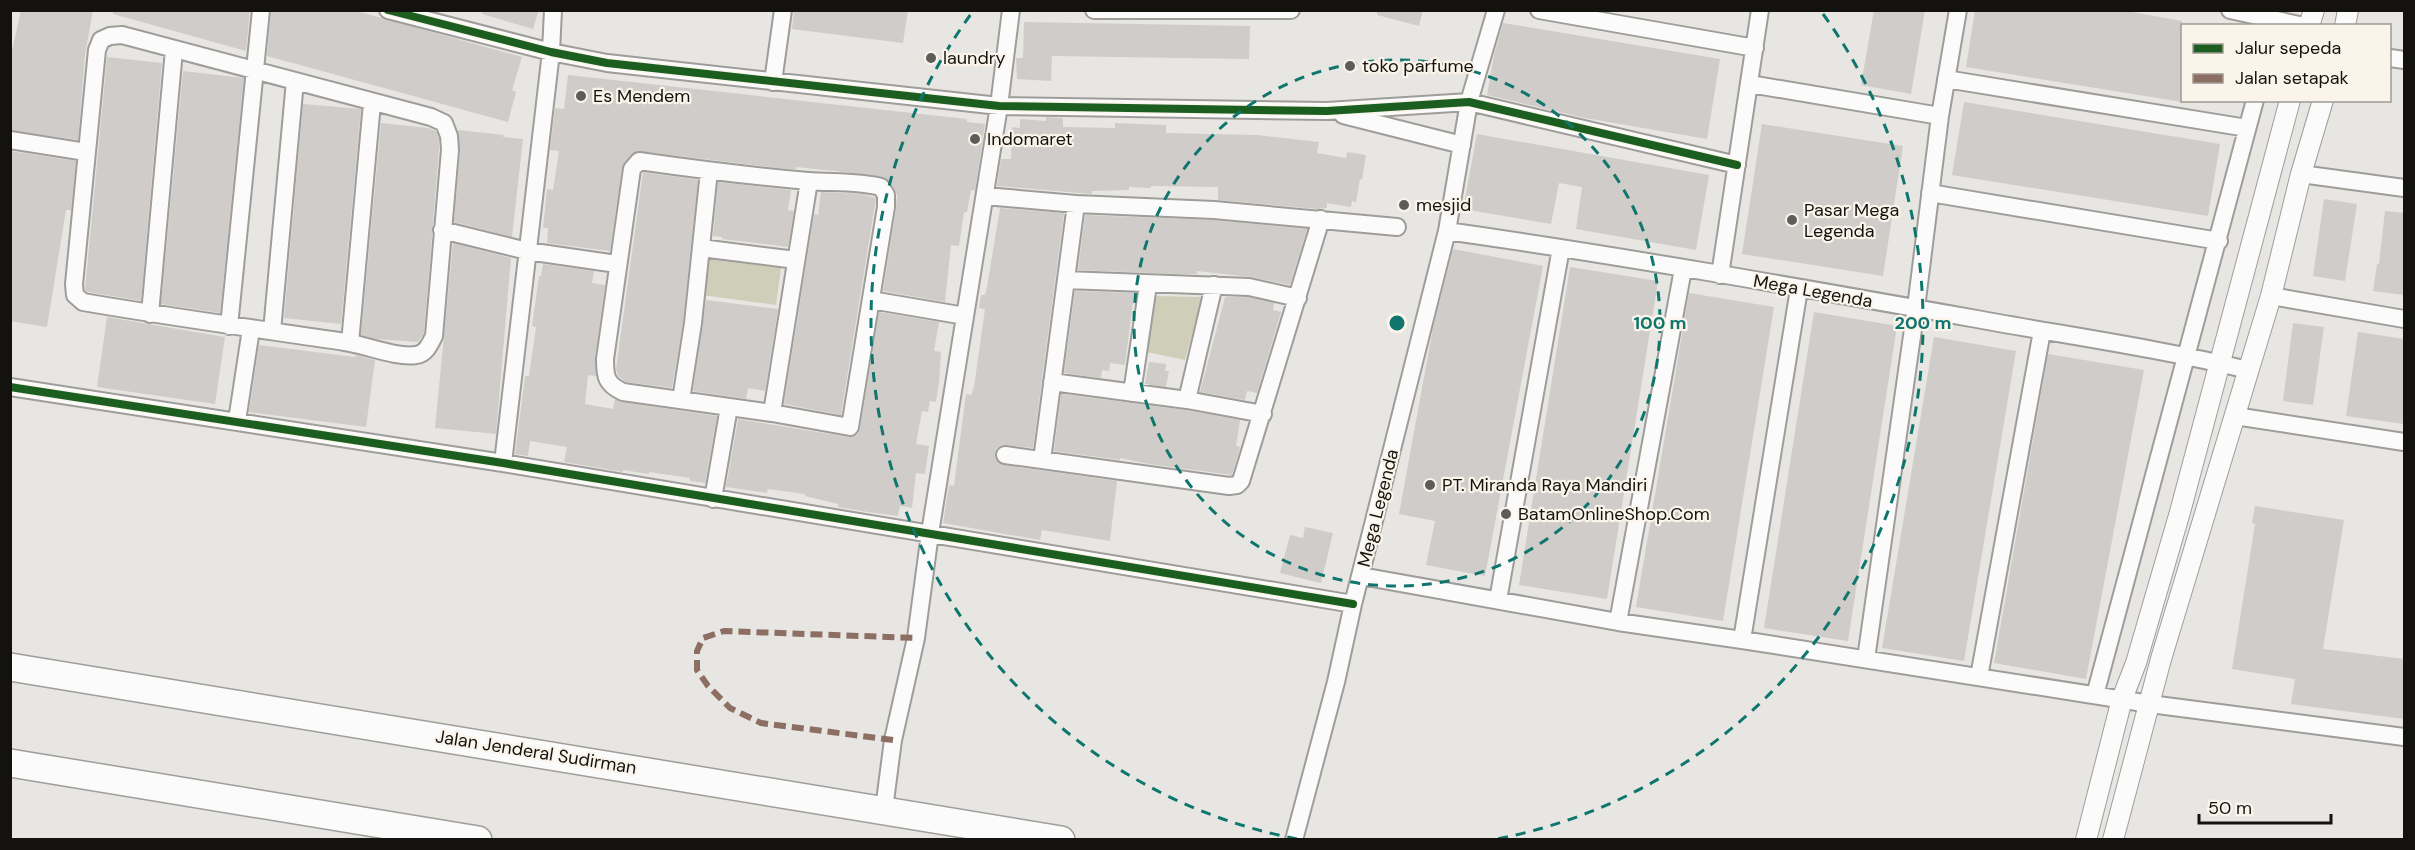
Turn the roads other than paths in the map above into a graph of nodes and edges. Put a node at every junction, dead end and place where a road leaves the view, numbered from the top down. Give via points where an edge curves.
1 (261, 10) edge
2 (388, 10) edge
3 (553, 10) edge
4 (783, 10) edge
5 (1011, 10) edge
6 (1094, 10) edge
7 (1291, 10) edge
8 (1496, 10) edge
9 (1539, 10) edge
10 (1760, 10) edge
11 (1958, 10) edge
12 (2230, 10) edge
13 (1108, 11) edge
14 (1194, 11) edge
15 (1273, 11) edge
16 (2279, 19) edge
17 (2297, 24) edge
18 (1755, 48) junction
19 (174, 50) junction
20 (550, 52) junction
21 (256, 70) junction
22 (1946, 79) junction
23 (295, 81) junction
24 (773, 82) junction
25 (1750, 84) junction
26 (1469, 102) junction
27 (2254, 102) edge
28 (2289, 102) edge
29 (2322, 102) edge
30 (372, 103) junction
31 (999, 106) junction
32 (1328, 111) junction
33 (1940, 116) junction
34 (2247, 128) junction
35 (10, 140) edge
36 (1462, 145) junction
37 (86, 152) junction
38 (1737, 165) junction
39 (709, 171) junction
40 (2301, 174) junction
41 (809, 181) junction
42 (2404, 189) edge
43 (1930, 193) junction
44 (985, 196) junction
45 (1076, 204) junction
46 (1321, 219) junction
47 (1397, 227) dead end
48 (442, 230) junction
49 (1447, 231) junction
50 (2219, 242) junction
51 (701, 248) junction
52 (1562, 248) junction
53 (527, 251) junction
54 (796, 260) junction
55 (617, 264) junction
56 (1683, 269) junction
57 (1720, 275) junction
58 (1066, 280) junction
59 (1148, 285) junction
60 (1214, 285) junction
61 (1798, 289) junction
62 (2271, 296) junction
63 (1298, 298) junction
64 (871, 300) junction
65 (1916, 308) junction
66 (150, 314) junction
67 (965, 316) junction
68 (2404, 319) edge
69 (229, 326) junction
70 (251, 329) junction
71 (2042, 331) junction
72 (272, 332) junction
73 (350, 343) junction
74 (2185, 356) junction
75 (2220, 364) junction
76 (2248, 370) junction
77 (1052, 382) junction
78 (10, 387) edge
79 (1132, 393) junction
80 (681, 400) junction
81 (1187, 400) junction
82 (729, 407) junction
83 (772, 413) junction
84 (1263, 414) junction
85 (2235, 416) junction
86 (237, 421) junction
87 (2404, 442) edge
88 (1005, 455) dead end
89 (1042, 460) junction
90 (503, 463) junction
91 (713, 499) junction
92 (930, 533) junction
93 (1361, 576) junction
94 (1498, 600) junction
95 (1353, 604) junction
96 (1618, 622) junction
97 (1742, 640) junction
98 (1866, 659) junction
99 (10, 667) edge
100 (1979, 677) junction
101 (2095, 695) junction
102 (2122, 699) junction
103 (2150, 704) junction
104 (2404, 737) edge
105 (10, 763) edge
106 (2096, 802) junction
107 (2121, 806) junction
108 (884, 809) junction
109 (1006, 835) edge
110 (478, 840) edge
111 (1061, 840) edge
112 (1294, 840) edge
113 (2086, 840) edge
114 (2112, 840) edge

1 - 21 street
2 - 20 street
3 - 20 street
4 - 24 street
5 - 31 street
6 - 13 street
7 - 15 street
8 - 26 street, Mega Legenda
9 - 18 street
10 - 18 street
11 - 22 street
12 - 16 street
13 - 14 street
14 - 15 street
16 - 17 street
18 - 25 street
19 - 21 street
19 - 37 street via 122,35 101,40
19 - 66 street
20 - 24 street via 607,63
20 - 53 street
21 - 23 street
21 - 69 street
22 - 33 street
22 - 34 street
23 - 30 street
23 - 72 street
24 - 31 street
25 - 33 street
25 - 38 street
26 - 32 street
26 - 36 street, Mega Legenda
26 - 38 street
27 - 34 street
28 - 75 street
29 - 40 street
30 - 48 street via 444,123 450,150
30 - 73 street
31 - 32 street
31 - 44 street
32 - 36 street
33 - 43 street
34 - 50 street
35 - 37 street
36 - 49 street, Mega Legenda
37 - 66 street via 75,295 83,302
38 - 57 street
39 - 41 street
39 - 51 street
39 - 55 street via 639,161 632,169
40 - 42 street
40 - 62 street
41 - 54 street
41 - 64 street via 869,184 881,188 886,195
43 - 50 street
43 - 65 street
44 - 45 street
44 - 67 street
45 - 46 street
45 - 58 street
46 - 47 street
46 - 63 street
48 - 53 street
48 - 73 street via 434,336 429,348 420,355 409,356
49 - 52 street, Mega Legenda
49 - 93 street, Mega Legenda
50 - 74 street
51 - 54 street
51 - 80 street
52 - 56 street, Mega Legenda
52 - 94 street
53 - 55 street
53 - 90 street
54 - 83 street
55 - 80 street via 605,377 611,387 623,392
56 - 57 street, Mega Legenda
56 - 96 street
57 - 61 street, Mega Legenda
58 - 59 street
58 - 77 street
59 - 60 street
59 - 79 street
60 - 63 street via 1249,287
60 - 81 street
61 - 65 street, Mega Legenda
61 - 97 street
62 - 68 street
62 - 76 street
63 - 84 street
64 - 67 street
64 - 83 street via 850,427
65 - 71 street, Mega Legenda
65 - 98 street
66 - 69 street
67 - 92 street
69 - 70 street
70 - 72 street
70 - 86 street
71 - 74 street, Mega Legenda
71 - 100 street
72 - 73 street
74 - 75 street, Mega Legenda
74 - 101 street
75 - 76 street, Mega Legenda
75 - 102 street via 2136,663
76 - 85 street
77 - 79 street
77 - 89 street
78 - 86 street
79 - 81 street
80 - 82 street
81 - 84 street
82 - 83 street
82 - 91 street
84 - 89 street via 1237,485
85 - 87 street
85 - 103 street
86 - 90 street
88 - 89 street
90 - 91 street
91 - 92 street
92 - 95 street
92 - 108 street via 916,638 893,740
93 - 94 street, Mega Legenda
93 - 95 street, Mega Legenda
94 - 96 street, Mega Legenda
95 - 112 street, Mega Legenda
96 - 97 street, Mega Legenda
97 - 98 street, Mega Legenda
98 - 100 street, Mega Legenda
99 - 108 highway, Jalan Jenderal Sudirman
100 - 101 street, Mega Legenda
101 - 102 street, Mega Legenda
102 - 103 street, Mega Legenda
102 - 106 street
103 - 104 street, Mega Legenda
103 - 107 street
105 - 110 highway
106 - 107 street
106 - 113 street
107 - 114 street
108 - 109 highway, Jalan Jenderal Sudirman
109 - 111 highway, Jalan Jenderal Sudirman

